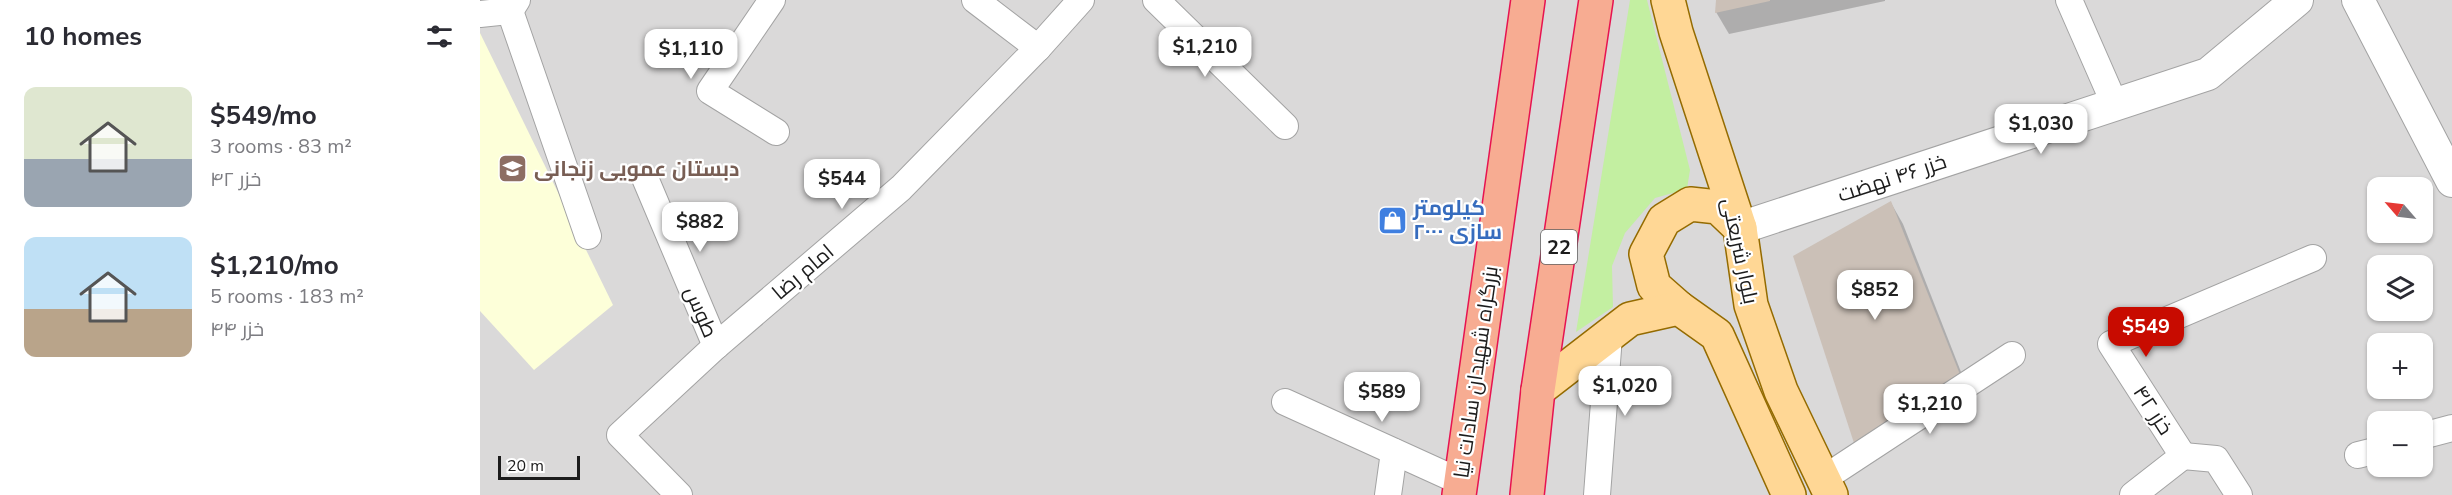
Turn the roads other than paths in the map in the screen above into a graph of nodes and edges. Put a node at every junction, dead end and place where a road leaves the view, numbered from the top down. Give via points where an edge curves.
1 (772, 0) edge
2 (975, 0) edge
3 (1081, 0) edge
4 (1156, 0) edge
5 (1528, 0) edge
6 (1596, 0) edge
7 (1668, 0) edge
8 (2069, 0) edge
9 (2297, 0) edge
10 (2358, 0) edge
11 (513, 5) edge
12 (480, 14) edge
13 (1038, 48) junction
14 (2115, 105) junction
15 (1285, 126) dead end
16 (776, 132) dead end
17 (645, 178) dead end
18 (2452, 181) edge
19 (1740, 228) junction
20 (588, 236) dead end
21 (2313, 258) dead end
22 (1679, 308) junction
23 (1608, 336) junction
24 (716, 346) junction
25 (2012, 355) dead end
26 (1538, 390) junction
27 (1285, 402) dead end
28 (2452, 428) edge
29 (2433, 433) edge
30 (1394, 452) junction
31 (2183, 456) junction
32 (1827, 487) edge
33 (1460, 489) edge
34 (679, 495) edge
35 (1388, 495) edge
36 (1527, 495) edge
37 (1597, 495) edge
38 (1789, 495) edge
39 (2133, 495) edge
40 (2239, 495) edge

1 - 16 street via 710,91
2 - 13 street
3 - 13 street, امام رضا
4 - 15 street
5 - 33 highway, بزرگراه شهیدان سادات نیا
6 - 26 highway, 22
7 - 19 main road, بلوار شریعتی
8 - 14 street
9 - 14 street, خزر ۴۶ نهضت via 2208,74
10 - 18 street
11 - 12 street
11 - 20 street
13 - 24 street, امام رضا via 901,188
14 - 19 street, خزر ۴۶ نهضت
17 - 24 street, طوس
19 - 22 main road via 1718,207 1690,204 1664,220 1646,254 1654,286
19 - 32 main road, بلوار شریعتی via 1751,305 1781,391
21 - 31 street, خزر ۴۲ via 2110,344
22 - 23 main road via 1630,319
22 - 38 main road via 1717,335
23 - 26 main road
23 - 37 street
24 - 34 street, امام رضا via 620,435
25 - 32 street
26 - 36 highway, 22
27 - 30 street
28 - 29 street
30 - 33 street
30 - 35 street
31 - 39 street, خزر ۴۲
31 - 40 street via 2216,459

